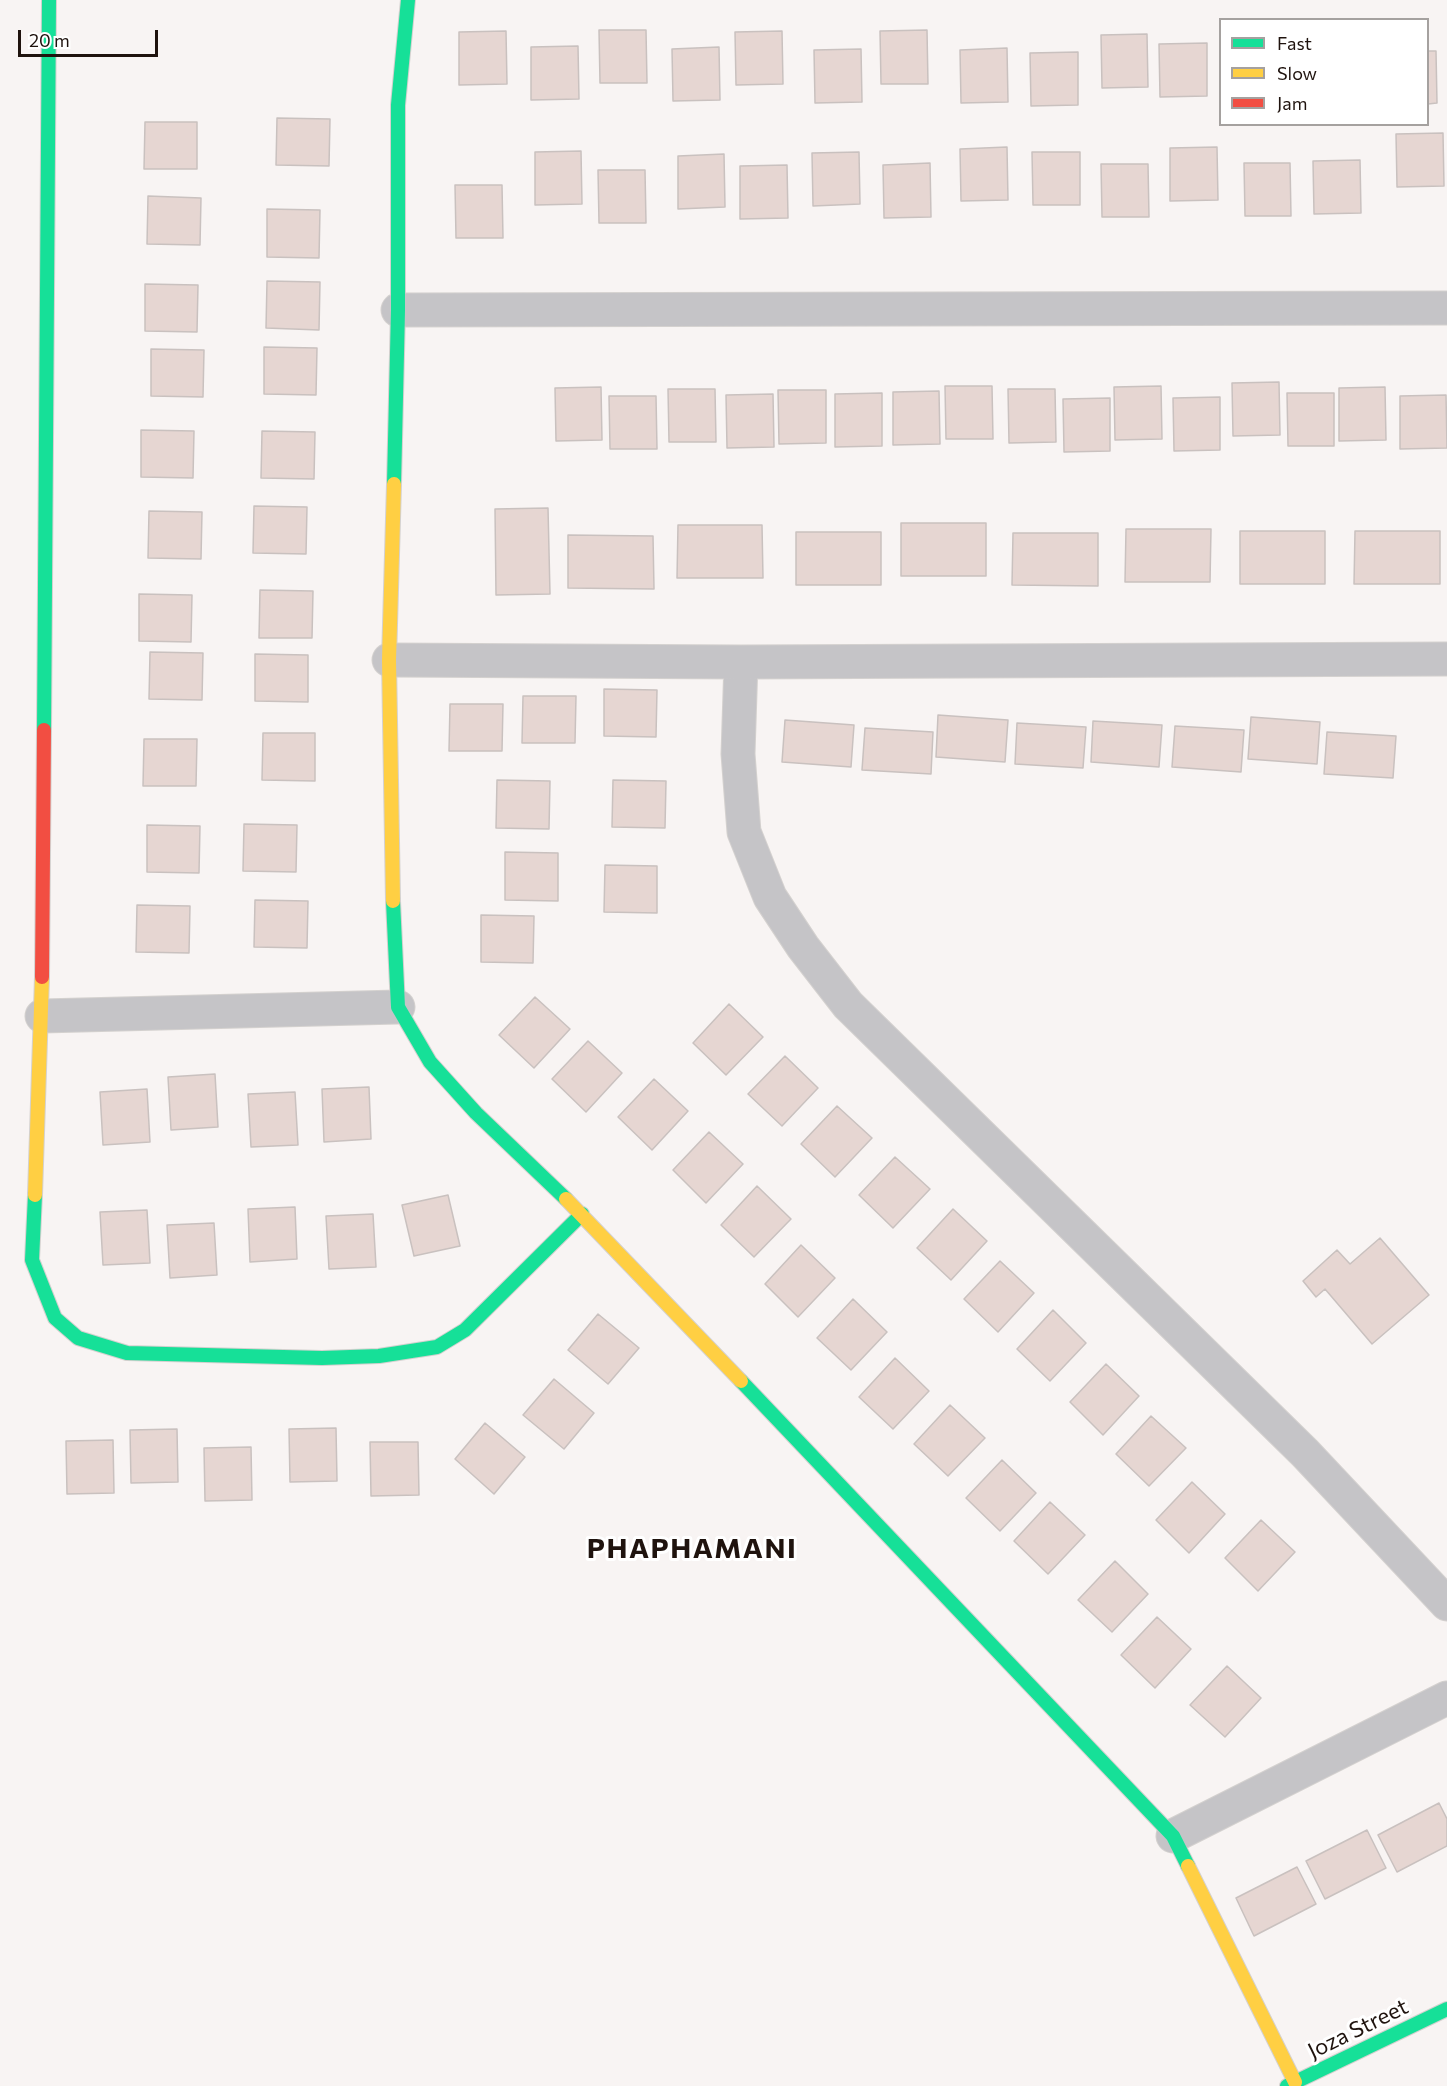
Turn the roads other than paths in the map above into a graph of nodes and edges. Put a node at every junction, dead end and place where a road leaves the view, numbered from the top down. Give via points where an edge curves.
1 (49, 0) edge
2 (408, 0) edge
3 (1447, 308) edge
4 (398, 310) junction
5 (1447, 659) edge
6 (389, 660) junction
7 (741, 662) junction
8 (398, 1006) junction
9 (42, 1016) junction
10 (582, 1214) junction
11 (1447, 1604) edge
12 (1447, 1698) edge
13 (1173, 1836) junction
14 (1447, 2009) edge
15 (1291, 2084) edge

1 - 9 street
2 - 4 street via 398,105
3 - 4 street
4 - 6 street
5 - 7 street
6 - 7 street
6 - 8 street
7 - 11 street via 738,754 744,832 770,897 803,947 848,1005 1305,1454
8 - 9 street
8 - 10 street via 430,1062 476,1113
9 - 10 street via 32,1260 55,1318 78,1338 139,1354 322,1358 379,1356 437,1347 465,1330
10 - 13 street
12 - 13 street
13 - 15 street
14 - 15 street, Joza Street

